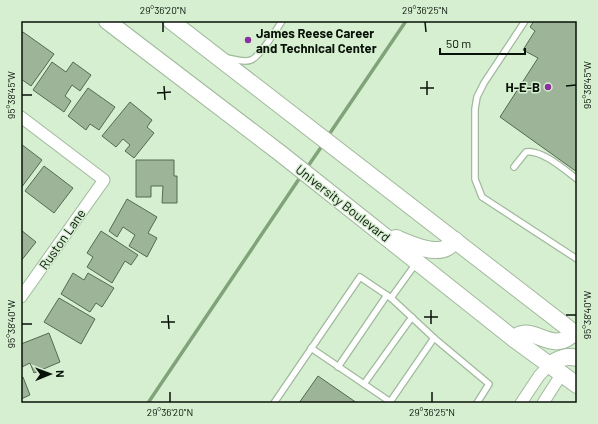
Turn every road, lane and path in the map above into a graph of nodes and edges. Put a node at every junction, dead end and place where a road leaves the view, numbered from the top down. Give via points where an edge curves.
1 (108, 21) edge
2 (171, 21) edge
3 (282, 21) edge
4 (525, 21) edge
5 (216, 56) junction
6 (21, 117) edge
7 (514, 167) dead end
8 (577, 179) edge
9 (378, 230) junction
10 (454, 240) junction
11 (577, 259) edge
12 (417, 262) junction
13 (389, 296) junction
14 (21, 297) edge
15 (412, 317) junction
16 (576, 332) edge
17 (434, 338) junction
18 (514, 339) junction
19 (311, 348) junction
20 (577, 358) edge
21 (549, 365) junction
22 (338, 367) junction
23 (562, 375) junction
24 (364, 384) junction
25 (577, 385) edge
26 (274, 403) edge
27 (391, 403) edge
28 (477, 403) edge
29 (521, 403) edge
30 (543, 403) edge

1 - 9 main road, University Boulevard
2 - 5 main road
3 - 5 lane via 252,60
4 - 11 lane via 477,97 475,179 482,196
5 - 10 main road
6 - 14 street, Ruston Lane via 104,180
7 - 8 lane via 526,152 532,151
9 - 10 main road via 420,248 447,248
9 - 12 main road, University Boulevard
10 - 16 main road
12 - 13 lane
12 - 18 main road, University Boulevard
13 - 15 lane
13 - 19 lane via 360,277
13 - 22 lane
15 - 17 lane
15 - 24 lane
16 - 18 main road via 569,338 559,341 523,334
17 - 27 lane
17 - 28 lane via 489,384
18 - 21 main road, University Boulevard
19 - 22 lane
19 - 26 lane
20 - 21 main road via 559,358
21 - 23 main road, University Boulevard
21 - 29 street
22 - 24 lane
23 - 25 main road, University Boulevard
23 - 30 street
24 - 27 lane

